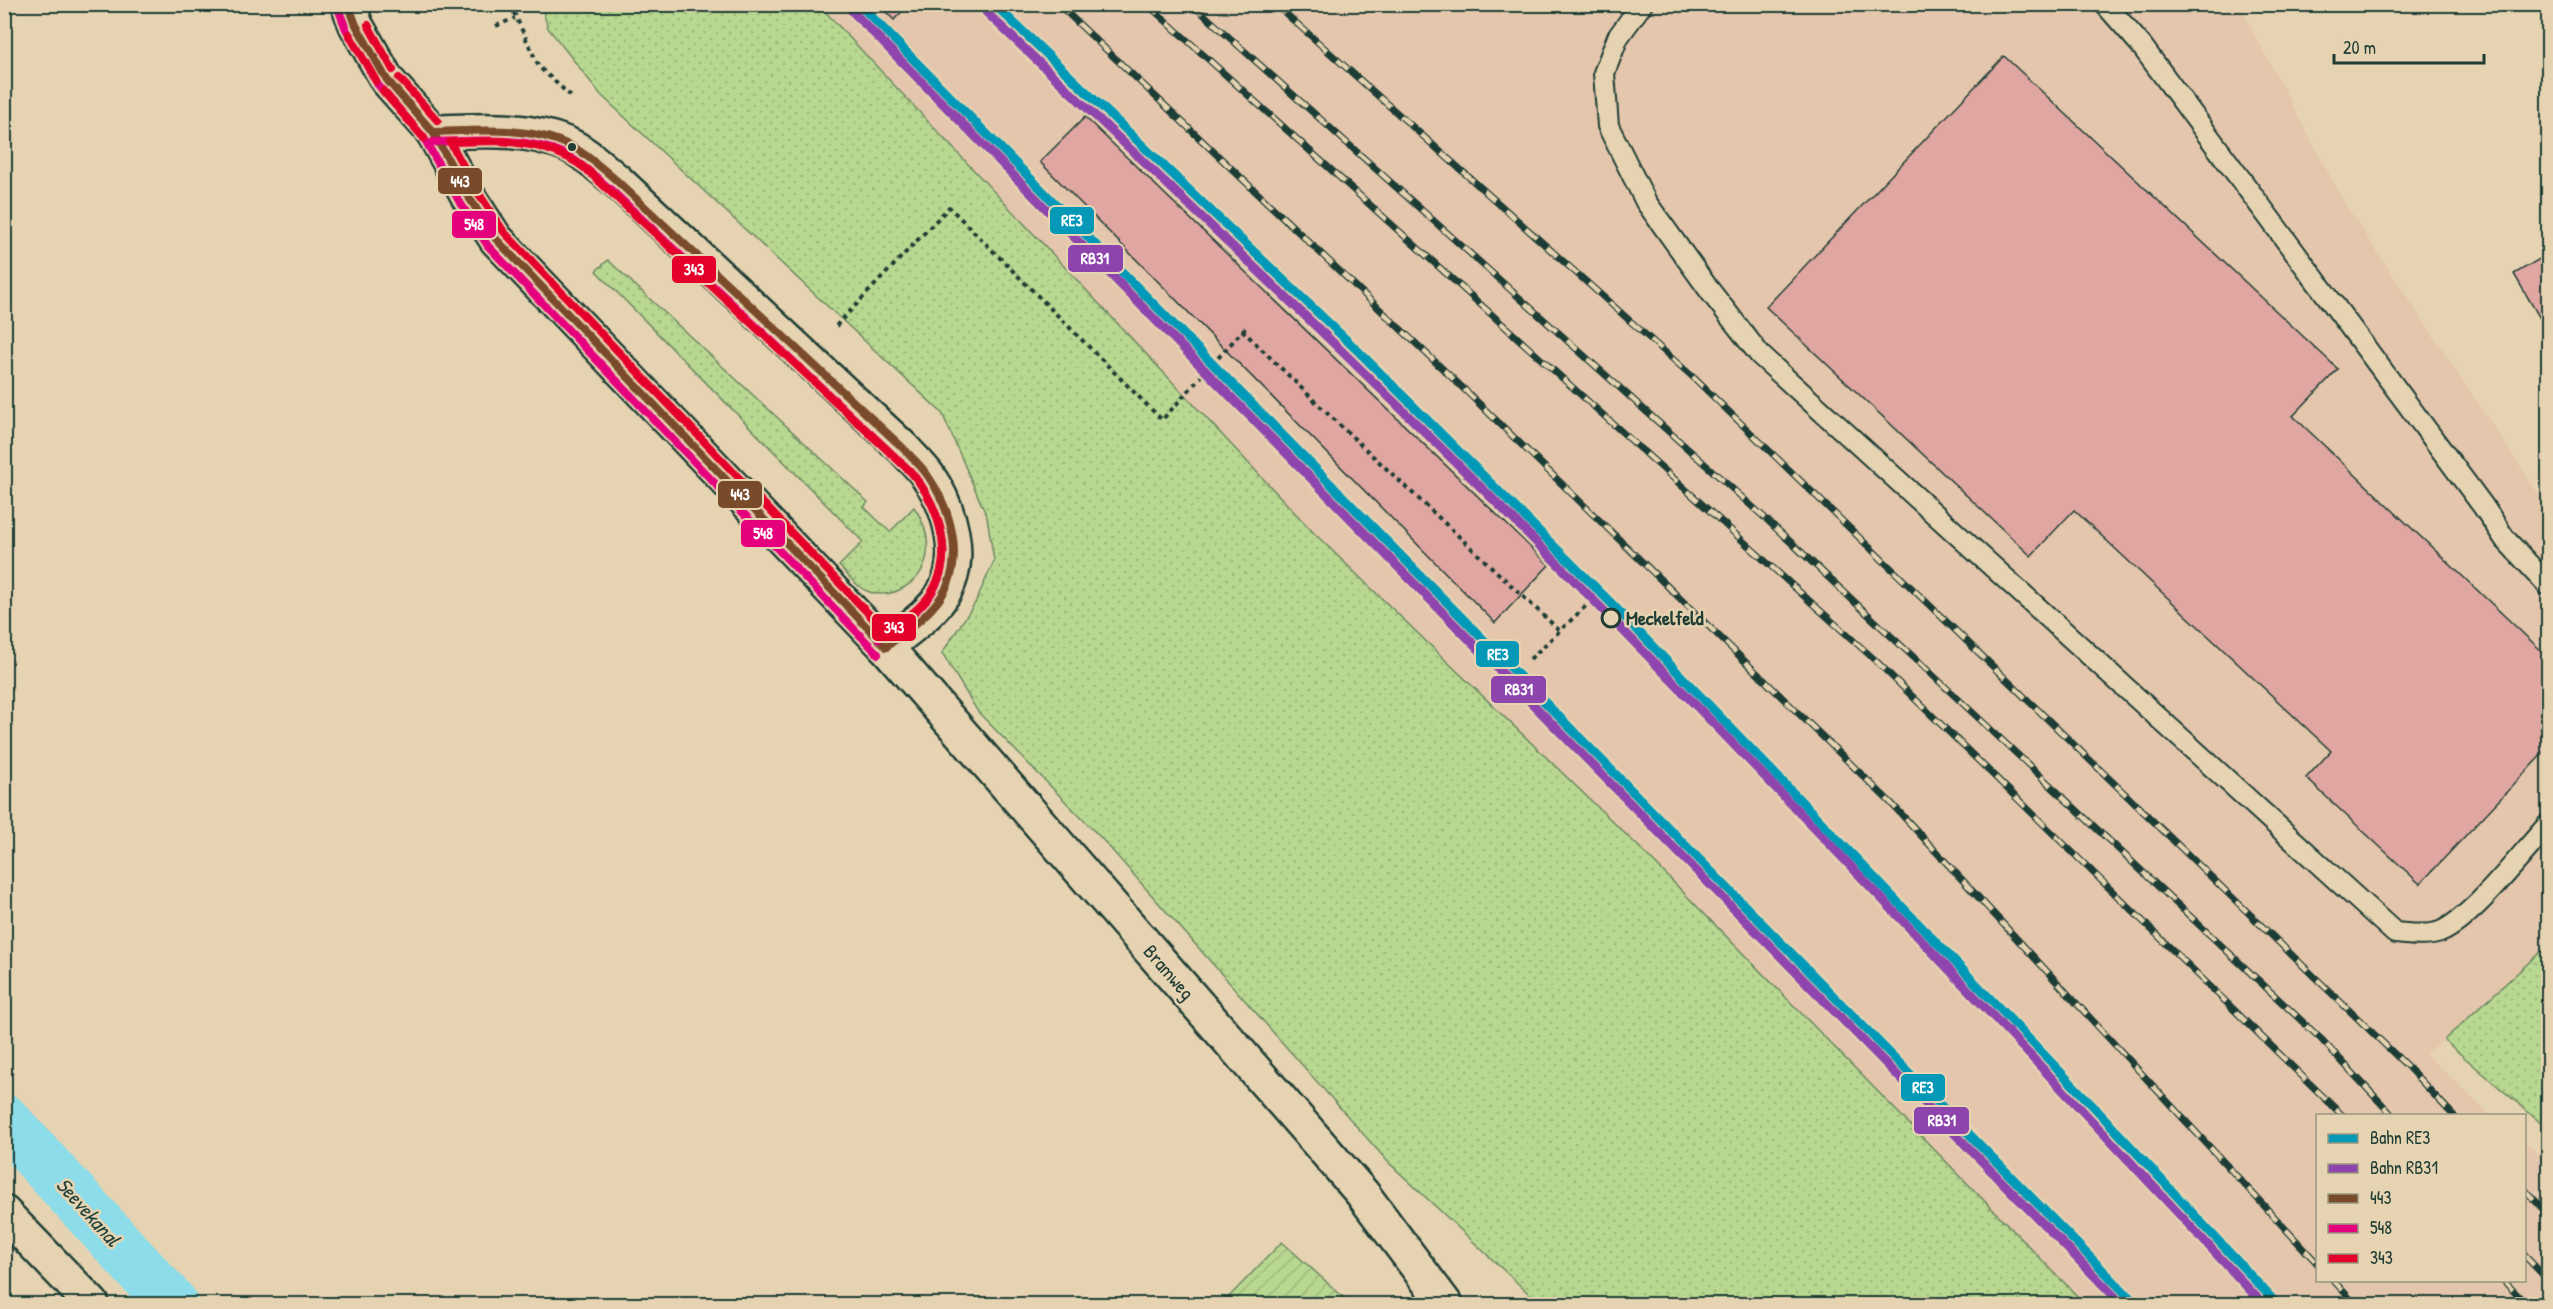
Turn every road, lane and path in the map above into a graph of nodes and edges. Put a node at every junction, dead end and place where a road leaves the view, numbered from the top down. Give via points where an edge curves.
1 (348, 4) edge
2 (510, 4) edge
3 (1642, 4) edge
4 (2105, 4) edge
5 (515, 18) junction
6 (496, 26) dead end
7 (433, 132) junction
8 (568, 145) junction
9 (806, 358) junction
10 (2548, 585) edge
11 (1587, 605) dead end
12 (1560, 631) junction
13 (886, 647) junction
14 (1530, 659) dead end
15 (2548, 825) edge
16 (4, 1214) edge
17 (92, 1305) edge
18 (1445, 1305) edge

1 - 7 street, Bramweg via 387,80
2 - 5 path
3 - 15 lane via 1618,37 1604,73 1608,126 1646,202 1753,346 2386,925 2395,933 2421,935 2439,932 2461,920
4 - 10 lane via 2141,45 2505,539
5 - 6 path
5 - 8 path via 539,67 591,114
7 - 8 street via 505,130
7 - 13 street, Bramweg via 496,238
8 - 9 street via 616,180
9 - 12 path via 949,207 1162,420 1244,329 1328,414
9 - 13 street via 919,466 939,494 950,520 953,571 943,594 922,618
11 - 12 path
12 - 14 path
13 - 18 street, Bramweg via 1362,1193
16 - 17 street

